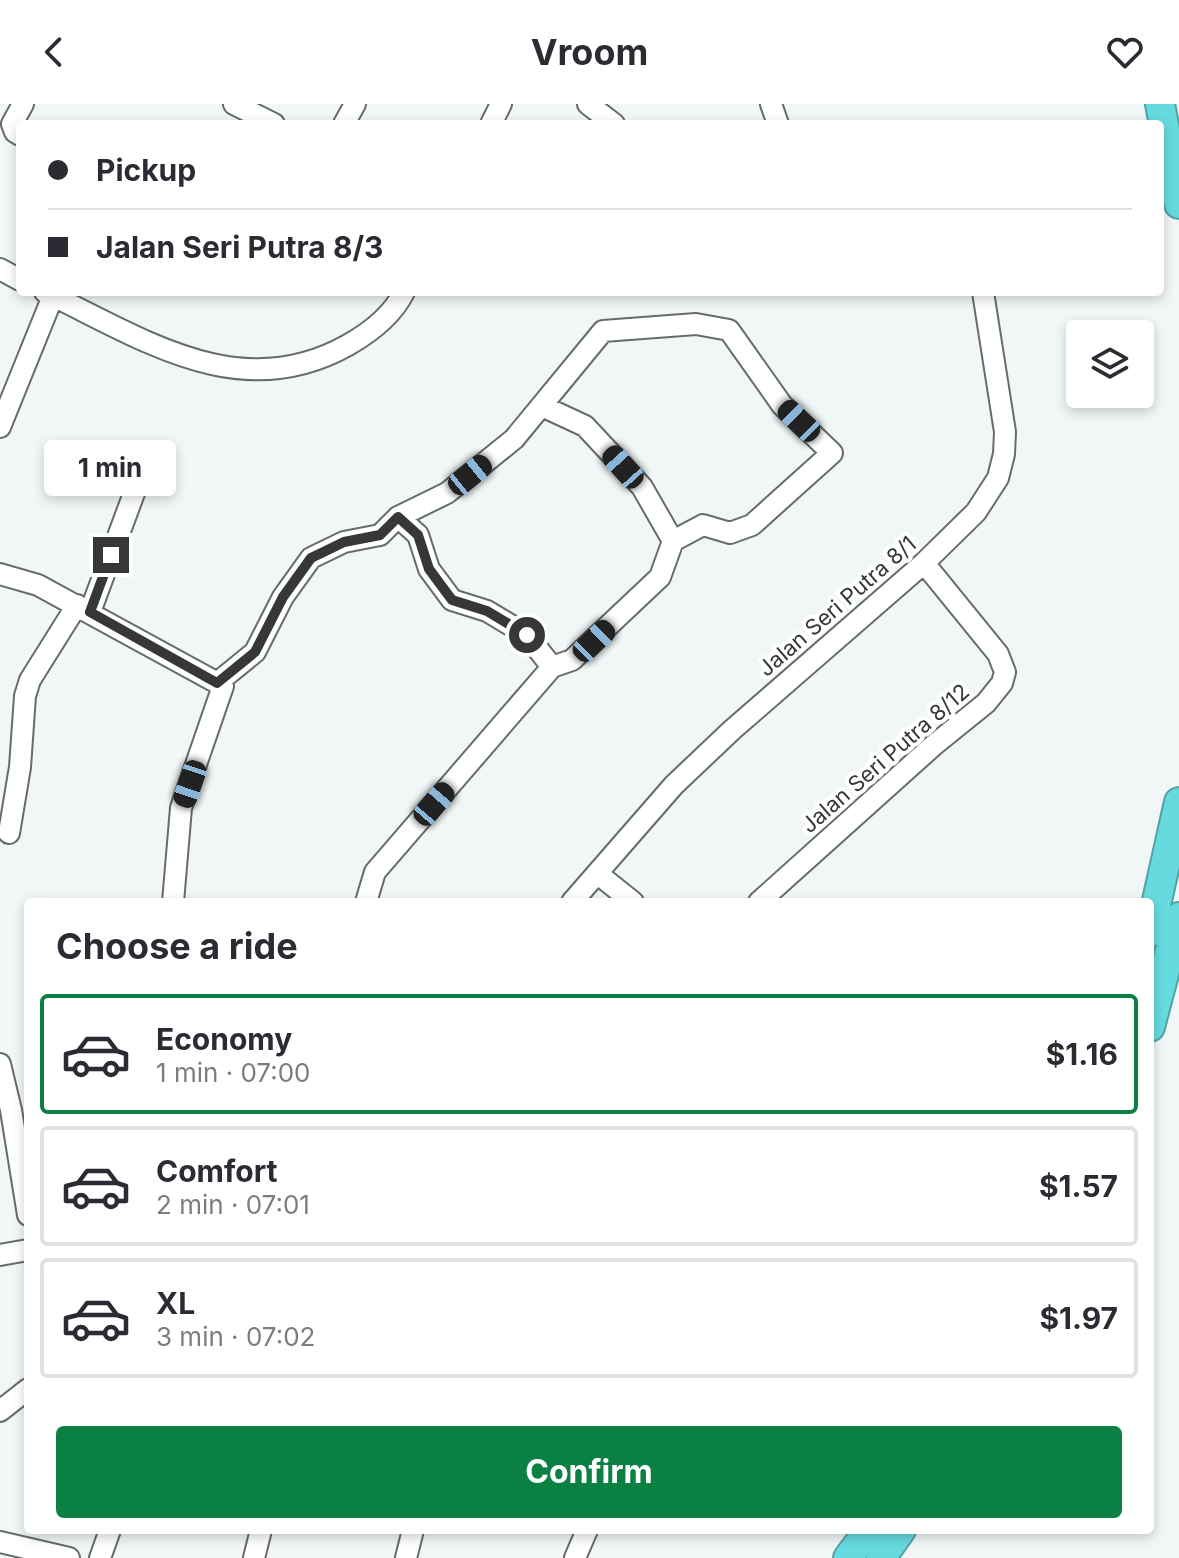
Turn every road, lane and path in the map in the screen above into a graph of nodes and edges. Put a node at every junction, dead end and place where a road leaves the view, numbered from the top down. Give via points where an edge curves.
1 (23, 104) edge
2 (234, 104) edge
3 (588, 104) edge
4 (266, 120) edge
5 (609, 120) edge
6 (1164, 125) edge
7 (16, 130) edge
8 (1179, 204) edge
9 (48, 296) edge
10 (53, 296) edge
11 (401, 296) edge
12 (984, 296) edge
13 (542, 406) junction
14 (0, 427) edge
15 (143, 469) dead end
16 (398, 517) junction
17 (673, 541) junction
18 (924, 563) junction
19 (0, 574) edge
20 (84, 608) junction
21 (552, 667) junction
22 (217, 683) junction
23 (1179, 802) edge
24 (9, 833) dead end
25 (598, 874) junction
26 (173, 898) edge
27 (367, 898) edge
28 (576, 898) edge
29 (628, 898) edge
30 (763, 898) edge
31 (1154, 914) edge
32 (1179, 917) edge
33 (1154, 1012) edge
34 (0, 1064) edge
35 (24, 1190) edge
36 (24, 1251) edge
37 (0, 1255) edge
38 (24, 1392) edge
39 (0, 1411) edge
40 (109, 1534) edge
41 (260, 1534) edge
42 (412, 1534) edge
43 (585, 1534) edge
44 (866, 1534) edge
45 (898, 1534) edge
46 (0, 1542) edge
47 (69, 1558) edge
48 (100, 1558) edge
49 (254, 1558) edge
50 (406, 1558) edge
51 (575, 1558) edge
52 (848, 1558) edge
53 (881, 1558) edge

1 - 7 street via 12,124
2 - 4 street
3 - 5 street
6 - 8 highway
9 - 14 street
10 - 11 street via 165,350 202,364 237,369 290,368 332,354 388,317
12 - 18 street, Jalan Seri Putra 8/1 via 1004,454 988,497
13 - 16 street via 514,439 447,493
13 - 17 street via 585,426 642,487
13 - 17 street via 603,331 696,324 729,330 782,405 832,453 752,525 730,533 703,525
15 - 20 street
16 - 21 street via 418,535 429,569 452,600 487,611 527,635
16 - 22 street via 380,535 344,542 311,558 283,597 255,652
17 - 21 street via 660,577 572,660
18 - 25 street, Jalan Seri Putra 8/1 via 674,785
18 - 30 street, Jalan Seri Putra 8/12 via 998,654 1005,672 1002,683 986,703
19 - 20 street via 38,585
20 - 22 street
20 - 24 street via 30,680
21 - 27 street via 375,872
22 - 26 street via 223,686 181,808
23 - 31 highway
25 - 28 street, Jalan Seri Putra 8/1
25 - 29 street
32 - 33 highway
34 - 35 street
36 - 37 street
38 - 39 street
40 - 48 street
41 - 49 street
42 - 50 street
43 - 51 street
44 - 52 highway
45 - 53 highway
46 - 47 street

